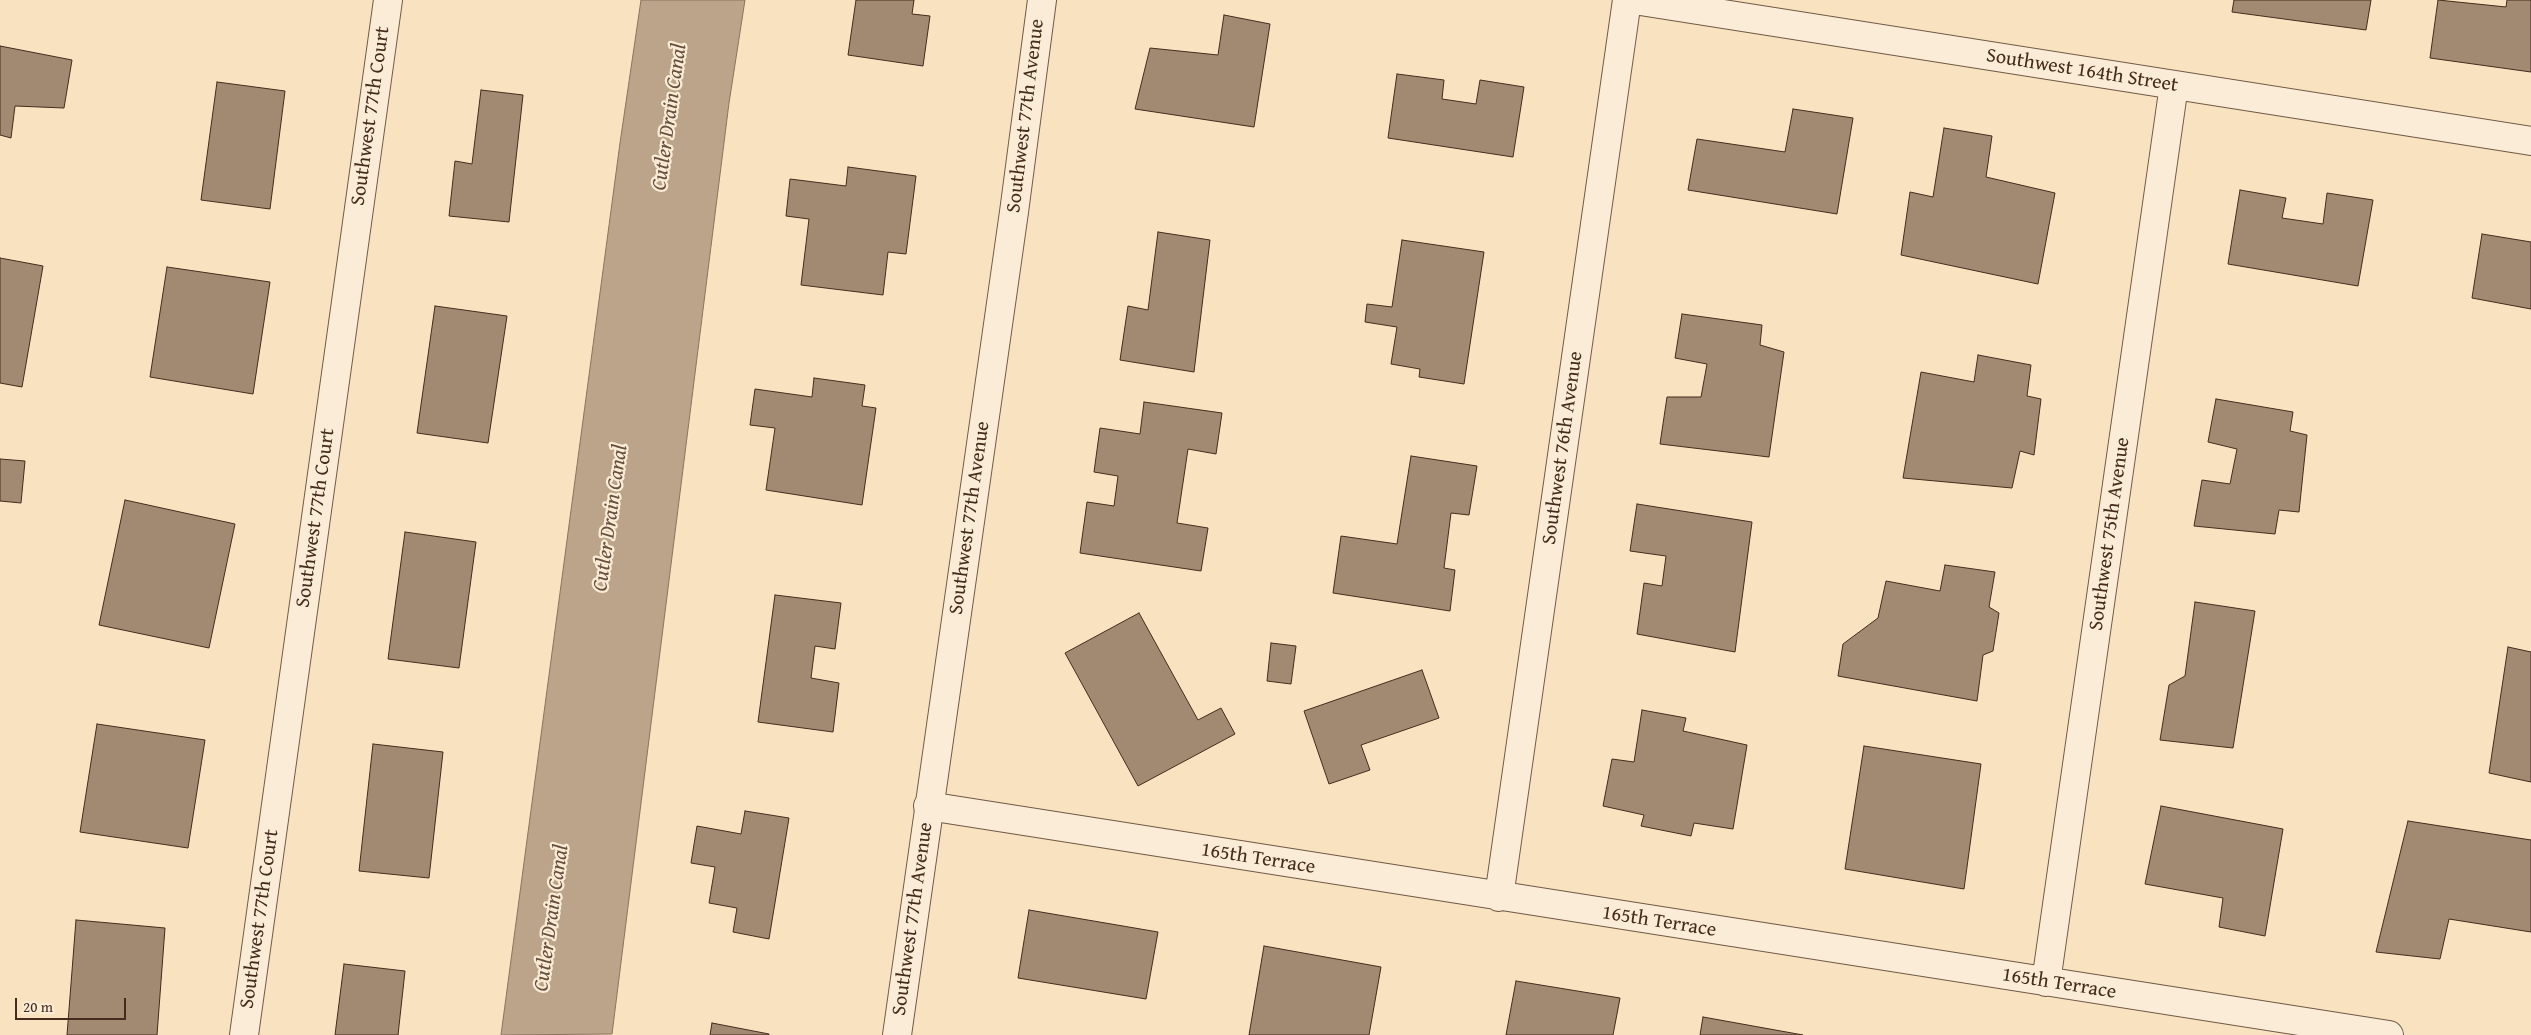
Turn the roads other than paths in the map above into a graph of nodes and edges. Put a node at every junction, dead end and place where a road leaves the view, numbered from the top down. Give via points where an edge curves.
1 (388, 0) edge
2 (1042, 0) edge
3 (1627, 0) edge
4 (1634, 0) edge
5 (2174, 85) junction
6 (2531, 141) edge
7 (928, 806) junction
8 (1499, 897) junction
9 (2046, 982) junction
10 (244, 1035) edge
11 (897, 1035) edge
12 (2389, 1035) edge

1 - 10 street, Southwest 77th Court
2 - 7 street, Southwest 77th Avenue
3 - 8 street, Southwest 76th Avenue
4 - 5 street, Southwest 164th Street
5 - 6 street, Southwest 164th Street
5 - 9 street, Southwest 75th Avenue
7 - 8 street, 165th Terrace
7 - 11 street, Southwest 77th Avenue
8 - 9 street, 165th Terrace
9 - 12 street, 165th Terrace

